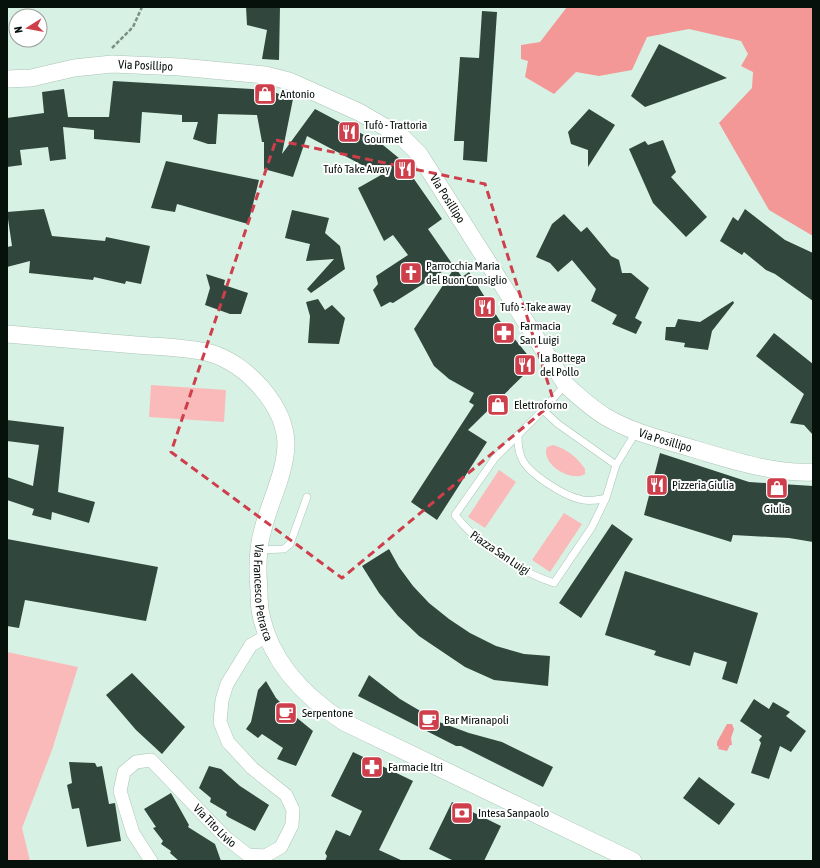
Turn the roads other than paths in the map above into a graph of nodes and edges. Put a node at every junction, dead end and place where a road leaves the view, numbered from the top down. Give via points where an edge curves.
1 (7, 79) edge
2 (7, 334) edge
3 (566, 385) junction
4 (543, 410) junction
5 (636, 432) junction
6 (518, 435) junction
7 (616, 465) junction
8 (813, 472) edge
9 (307, 497) dead end
10 (606, 498) junction
11 (258, 550) junction
12 (267, 636) junction
13 (151, 861) edge
14 (633, 861) edge

1 - 3 street, Via Posillipo via 31,78 74,68 112,64 180,67 265,75 289,81 360,112 402,137 419,154
2 - 11 street, Via Francesco Petrarca via 210,353 233,363 249,374 261,385 274,406 282,424 286,444 281,477 263,527
3 - 4 lane, Piazza San Luigi
3 - 5 street, Via Posillipo via 606,417
4 - 6 lane, Piazza San Luigi
4 - 7 lane via 558,424
5 - 7 lane, Piazza San Luigi
5 - 8 street, Via Posillipo via 742,462 789,471
6 - 10 lane via 518,448 522,460 536,475 579,499 592,501
6 - 10 lane, Piazza San Luigi via 495,458 455,515 468,532 487,547 535,577 554,583 573,557
7 - 10 lane, Piazza San Luigi
9 - 11 lane via 290,544 284,550
11 - 12 street, Via Francesco Petrarca via 260,614
12 - 13 street, Via Tito Livio via 251,645 227,684 222,700 220,722 228,742 252,768 286,795 293,810 292,825 281,847 265,856 248,854 226,838 151,760 136,762 124,772 120,791 133,833
12 - 14 street, Via Francesco Petrarca via 276,655 301,689 322,708 344,722

